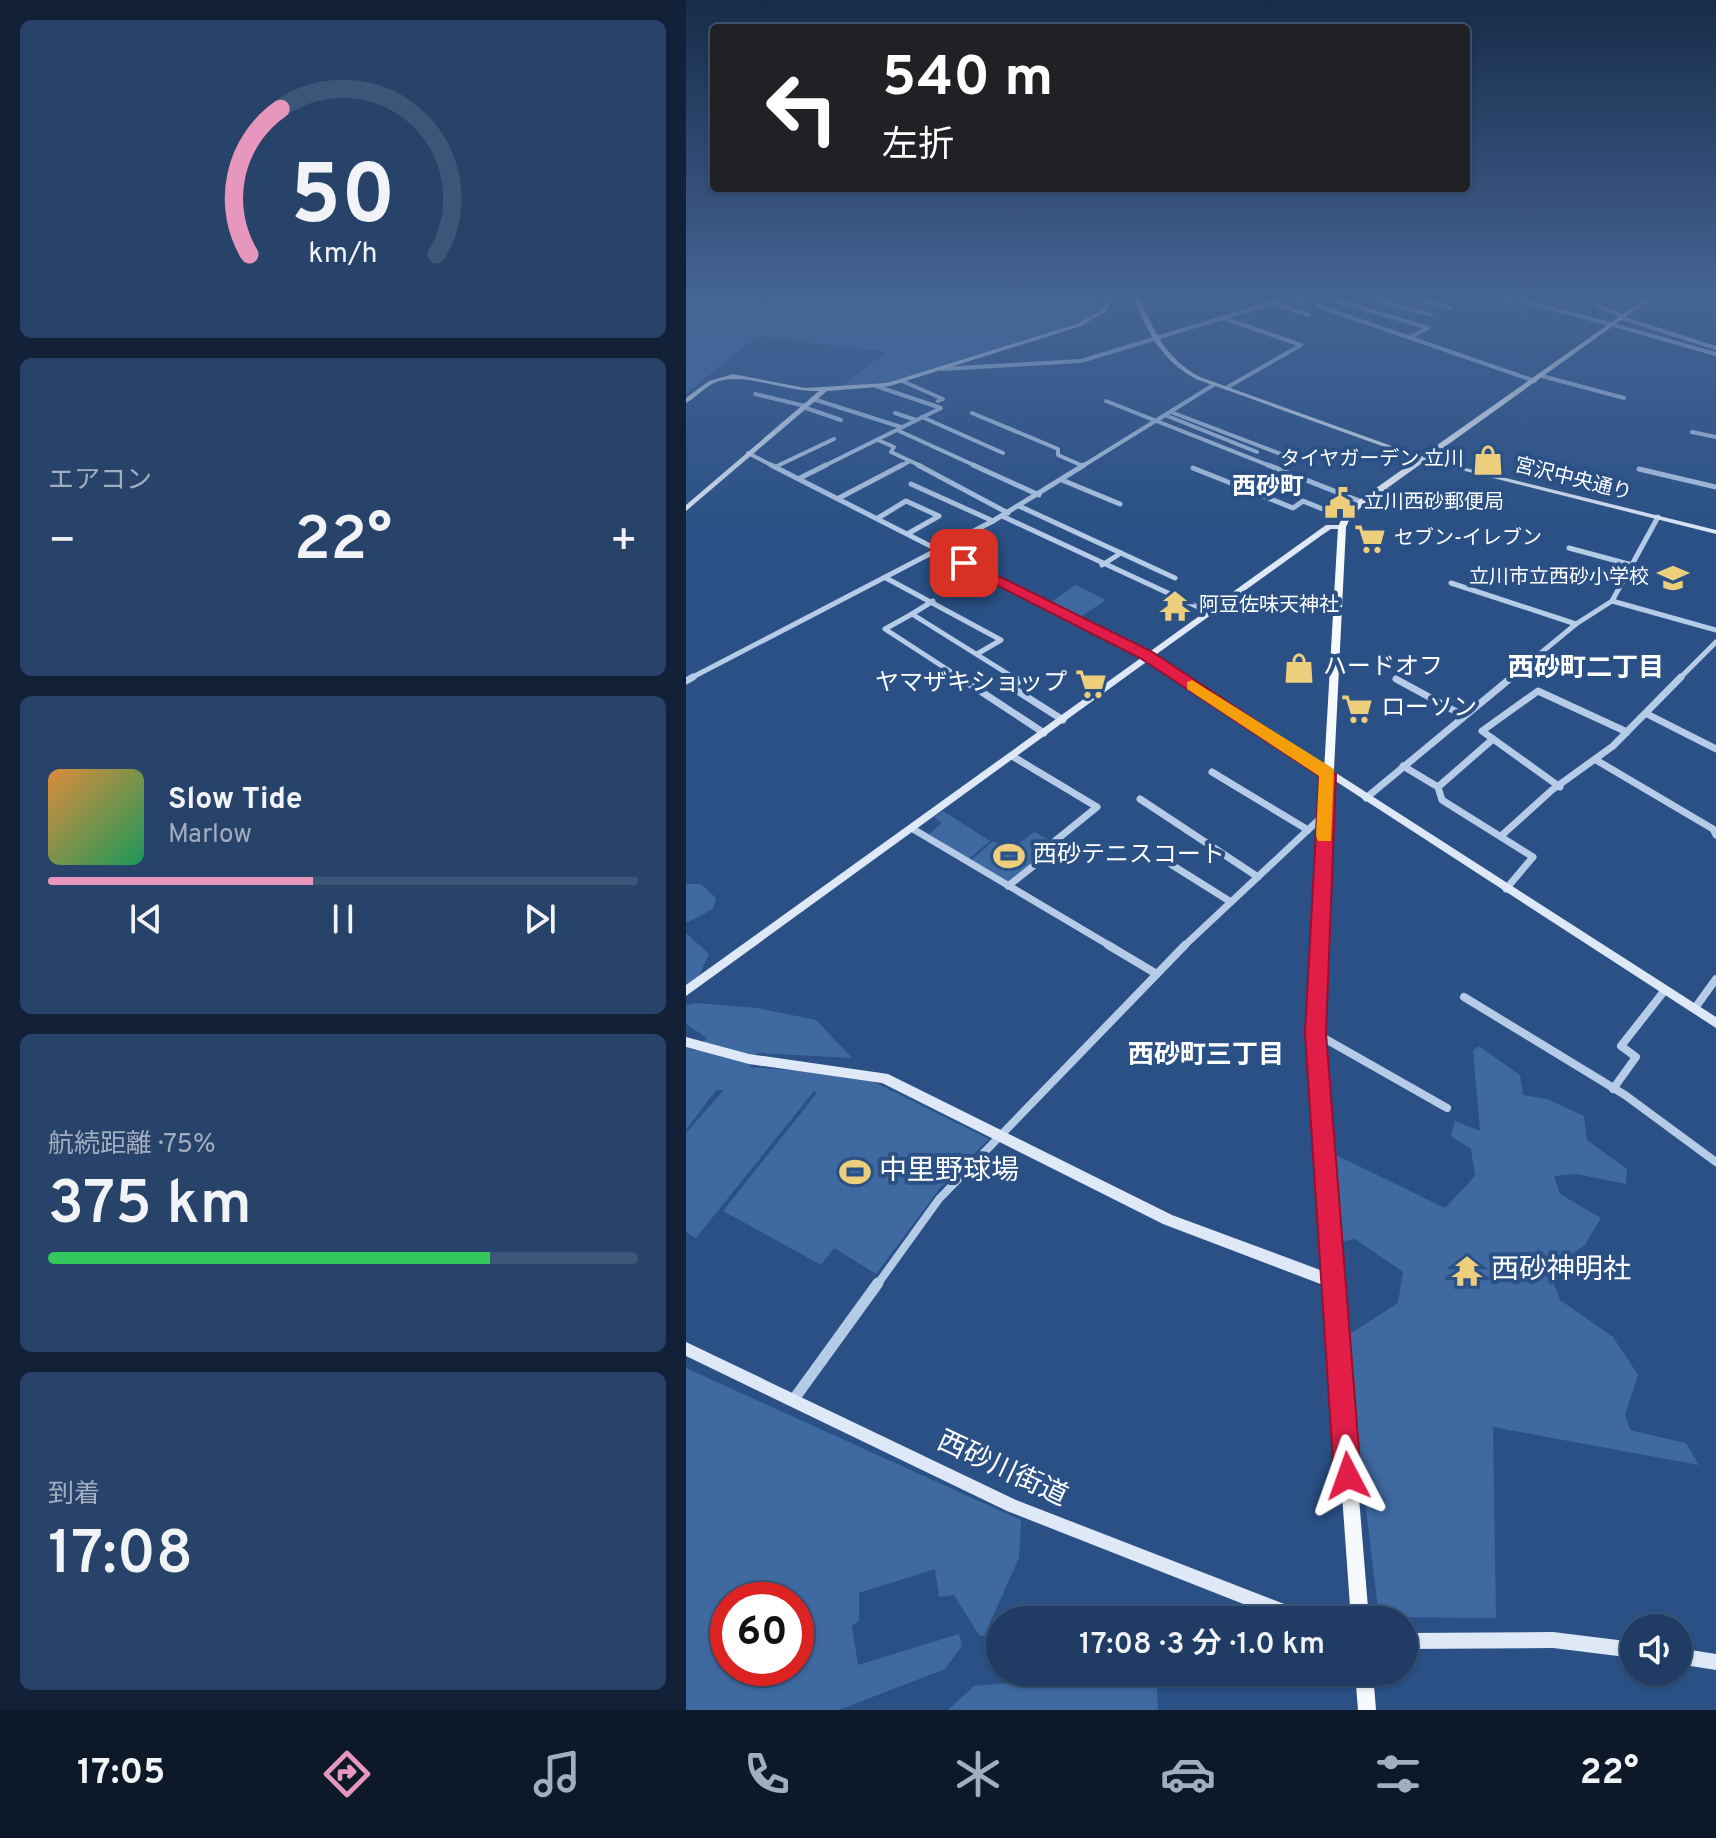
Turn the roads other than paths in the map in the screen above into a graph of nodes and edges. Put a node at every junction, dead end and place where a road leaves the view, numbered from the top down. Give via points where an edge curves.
1 (726, 378) edge
2 (745, 378) edge
3 (913, 378) edge
4 (1202, 378) edge
5 (1244, 378) edge
6 (1538, 378) joint
7 (902, 381) junction
8 (1215, 384) junction
9 (876, 386) junction
10 (1226, 388) junction
11 (824, 390) junction
12 (755, 394) dead end
13 (1624, 398) dead end
14 (813, 399) junction
15 (686, 401) edge
16 (938, 401) dead end
17 (1106, 401) dead end
18 (804, 407) junction
19 (895, 413) dead end
20 (972, 413) dead end
21 (1168, 414) junction
22 (919, 419) junction
23 (841, 420) dead end
24 (1156, 421) junction
25 (899, 428) junction
26 (1692, 432) dead end
27 (1716, 437) edge
28 (834, 439) dead end
29 (878, 440) junction
30 (1247, 441) junction
31 (1240, 445) junction
32 (1257, 452) dead end
33 (748, 453) junction
34 (1003, 453) dead end
35 (1286, 456) dead end
36 (1423, 459) junction
37 (910, 461) junction
38 (777, 466) junction
39 (1083, 466) junction
40 (1193, 468) dead end
41 (1639, 469) dead end
42 (800, 478) junction
43 (1062, 480) junction
44 (911, 484) dead end
45 (1716, 487) edge
46 (1381, 489) junction
47 (1039, 495) junction
48 (839, 498) junction
49 (1422, 501) dead end
50 (1362, 502) junction
51 (1120, 504) dead end
52 (1019, 506) junction
53 (686, 509) edge
54 (1005, 514) junction
55 (1658, 517) junction
56 (878, 518) junction
57 (993, 521) junction
58 (1343, 522) junction
59 (1716, 532) edge
60 (909, 533) junction
61 (1569, 548) dead end
62 (940, 551) junction
63 (1121, 553) junction
64 (1102, 565) junction
65 (1632, 565) junction
66 (1577, 569) dead end
67 (886, 578) junction
68 (1175, 578) dead end
69 (1623, 581) junction
70 (1451, 583) dead end
71 (933, 601) junction
72 (1612, 601) junction
73 (1211, 613) junction
74 (912, 614) junction
75 (1576, 624) junction
76 (1716, 630) edge
77 (1714, 646) edge
78 (977, 654) junction
79 (1149, 657) junction
80 (1396, 679) dead end
81 (686, 681) edge
82 (1647, 714) junction
83 (1464, 716) junction
84 (1063, 720) junction
85 (1627, 732) junction
86 (1044, 733) junction
87 (1493, 739) junction
88 (1716, 749) edge
89 (1012, 756) junction
90 (1596, 760) junction
91 (1403, 766) junction
92 (1212, 772) dead end
93 (1328, 774) junction
94 (1438, 787) junction
95 (1560, 787) junction
96 (1366, 798) junction
97 (1140, 799) dead end
98 (1326, 813) junction
99 (913, 829) junction
100 (1308, 830) junction
101 (1715, 830) edge
102 (1501, 836) junction
103 (1172, 865) dead end
104 (1258, 877) junction
105 (1008, 886) junction
106 (1506, 889) junction
107 (1231, 902) junction
108 (1155, 973) junction
109 (1716, 979) edge
110 (1665, 990) junction
111 (686, 991) edge
112 (1464, 997) dead end
113 (1695, 1008) junction
114 (1716, 1023) edge
115 (1315, 1033) junction
116 (686, 1042) edge
117 (1613, 1089) junction
118 (1447, 1108) dead end
119 (1000, 1135) junction
120 (1716, 1162) edge
121 (1331, 1281) junction
122 (686, 1349) edge
123 (794, 1399) junction
124 (1269, 1606) edge
125 (1359, 1606) edge
126 (1418, 1641) edge
127 (1620, 1648) edge
128 (1692, 1658) edge
129 (1716, 1662) edge
130 (1365, 1686) edge
131 (1367, 1710) edge

1 - 15 street via 711,382
2 - 11 street
3 - 7 street
4 - 8 street, 宮沢中央通り
5 - 10 street
6 - 13 street
6 - 36 main road
7 - 9 street
7 - 16 street via 943,399
8 - 10 street, 宮沢中央通り
8 - 21 street
9 - 11 street
9 - 22 street via 941,408
10 - 36 street, 宮沢中央通り
11 - 14 street
12 - 18 street
14 - 18 street
14 - 25 street
17 - 24 street
18 - 23 street
18 - 33 street
19 - 22 street
20 - 39 street via 1058,449 1058,455
21 - 24 street
21 - 30 street
21 - 31 street
22 - 25 street
22 - 34 street
24 - 39 street
24 - 50 street
25 - 29 street
25 - 47 street
26 - 27 street
28 - 38 street
29 - 37 street
29 - 42 street
30 - 31 street
30 - 35 street
31 - 32 street
33 - 38 street
33 - 53 street
36 - 46 main road
36 - 55 street, 宮沢中央通り
37 - 48 street
37 - 54 street
38 - 42 street
39 - 43 street
40 - 58 street via 1293,508 1303,501
41 - 45 street
42 - 48 street
43 - 47 street
43 - 51 street
44 - 57 street
46 - 49 street
46 - 50 main road
47 - 52 street
48 - 56 street
50 - 58 main road
52 - 54 street
52 - 63 street
54 - 57 street
54 - 64 street
55 - 59 street, 宮沢中央通り
55 - 65 street
56 - 60 street
56 - 60 street via 906,501 939,516
57 - 62 street
58 - 73 street via 1324,529
58 - 93 main road
60 - 62 street
61 - 65 street
62 - 67 street
62 - 79 street
63 - 64 street
63 - 68 street
64 - 73 street
65 - 69 street
66 - 69 street
67 - 71 street
67 - 81 street
69 - 72 street
70 - 75 street
71 - 74 street
71 - 78 street via 1001,640
72 - 75 street
72 - 76 street
73 - 79 street
74 - 78 street
74 - 86 street via 885,629
75 - 83 street
77 - 82 street
78 - 84 street via 1019,681 1011,687
79 - 84 street
79 - 93 street
80 - 83 street
82 - 85 street
82 - 88 street
83 - 91 street
84 - 86 street
85 - 87 street via 1538,691 1482,731
85 - 90 street
86 - 89 street
87 - 94 street
87 - 95 street
89 - 99 street
89 - 105 street via 1097,807
90 - 95 street
90 - 101 street
91 - 94 street
91 - 96 street
92 - 100 street
93 - 96 street
93 - 98 main road
94 - 102 street via 1442,800
95 - 102 street
96 - 106 street
97 - 104 street
98 - 100 street
98 - 115 main road
99 - 105 street
99 - 111 street
100 - 104 street
102 - 106 street via 1533,857
103 - 107 street
104 - 107 street
105 - 108 street
106 - 110 street
107 - 108 street
108 - 119 street
109 - 113 street
110 - 113 street
110 - 117 street via 1621,1046 1636,1057
112 - 117 street
113 - 114 street
115 - 118 street
115 - 121 main road
116 - 119 street via 749,1059 870,1073
117 - 120 street
119 - 121 street via 1168,1220
119 - 123 street via 939,1199
121 - 125 main road
122 - 123 street, 西砂川街道
123 - 124 street, 西砂川街道 via 1012,1506
126 - 127 street via 1553,1640
128 - 129 street
130 - 131 main road

